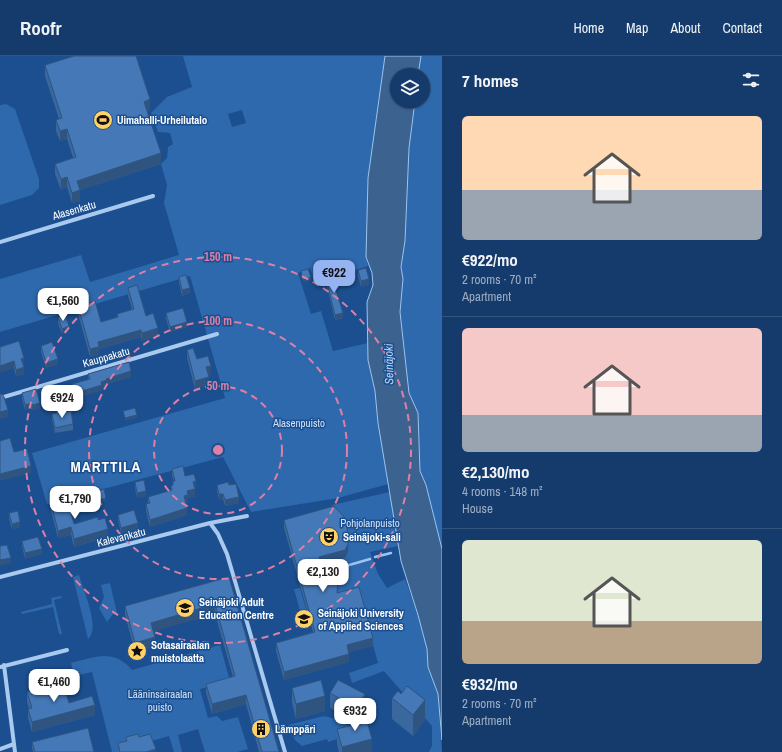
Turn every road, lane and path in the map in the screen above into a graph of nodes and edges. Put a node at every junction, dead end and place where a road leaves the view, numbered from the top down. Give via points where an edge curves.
1 (154, 196) dead end
2 (0, 242) edge
3 (217, 334) dead end
4 (0, 398) edge
5 (247, 516) dead end
6 (210, 523) junction
7 (0, 577) edge
8 (67, 650) dead end
9 (2, 666) edge
10 (14, 744) junction
11 (0, 749) edge
12 (15, 752) edge
13 (285, 752) edge

1 - 2 street, Alasenkatu
3 - 4 street, Kauppakatu
5 - 6 street, Kalevankatu
6 - 7 street, Kalevankatu
6 - 13 street via 227,554
8 - 9 street
9 - 10 street
10 - 11 street
10 - 12 street

